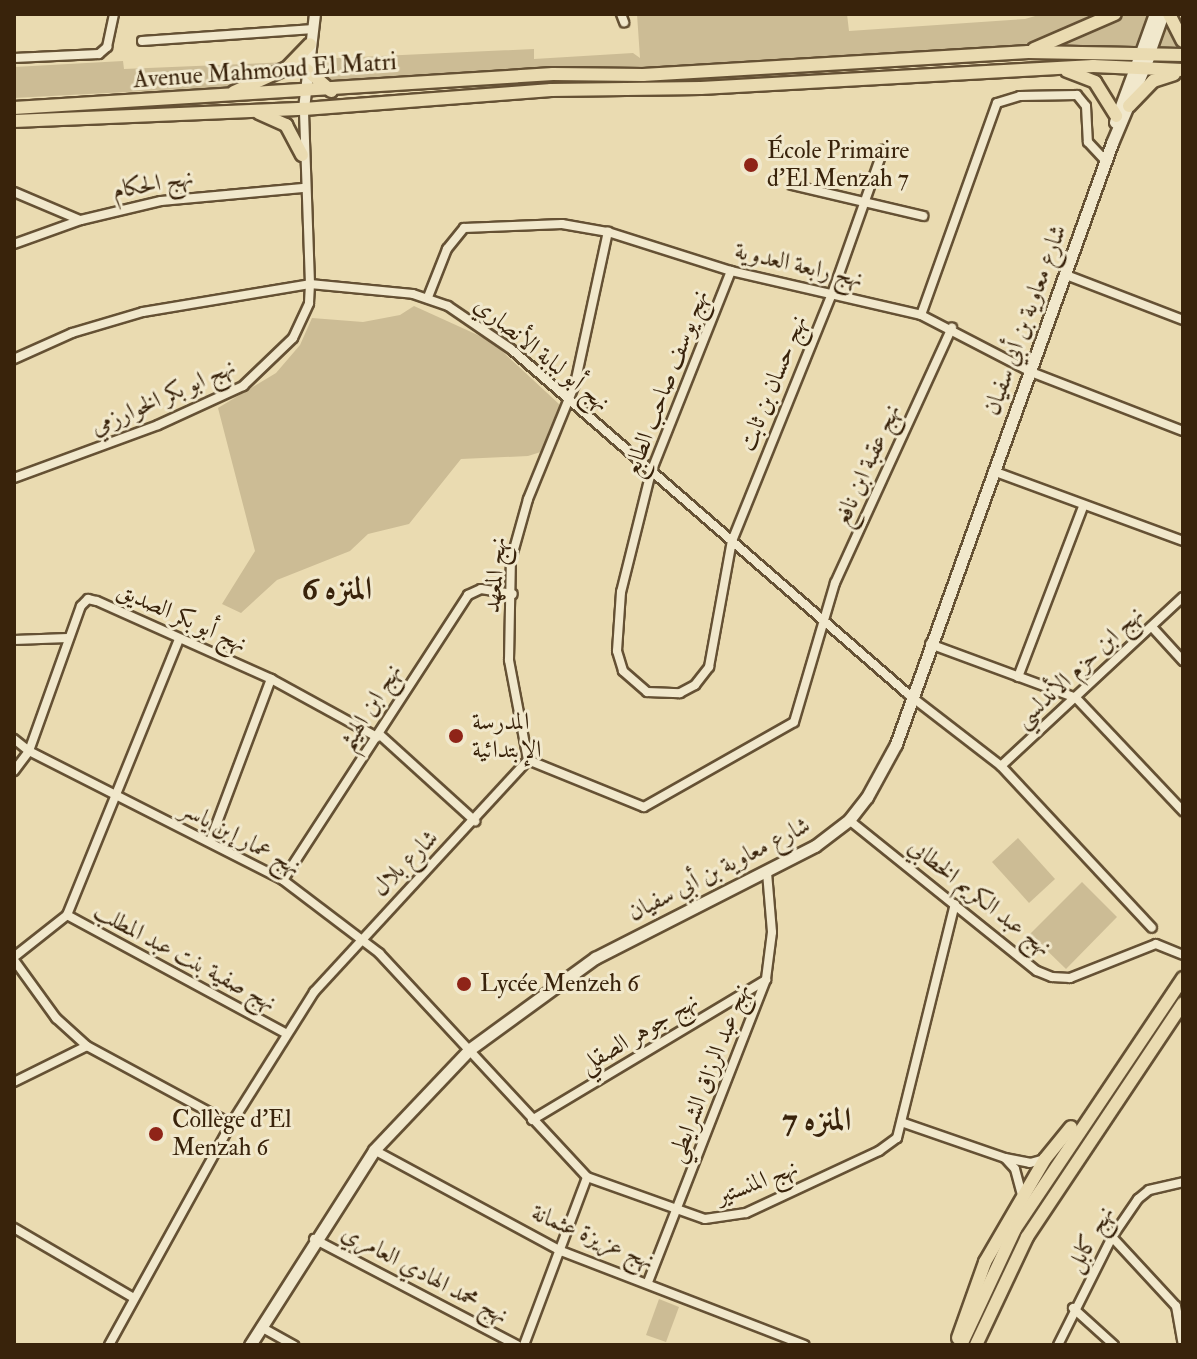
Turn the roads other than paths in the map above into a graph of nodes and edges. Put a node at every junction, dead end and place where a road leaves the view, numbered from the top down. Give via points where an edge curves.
1 (114, 14) edge
2 (315, 14) edge
3 (1115, 14) edge
4 (1155, 14) edge
5 (1166, 14) edge
6 (314, 29) junction
7 (142, 41) dead end
8 (1183, 41) edge
9 (310, 44) junction
10 (1028, 52) junction
11 (1145, 53) junction
12 (1183, 55) edge
13 (14, 58) edge
14 (1056, 68) junction
15 (1139, 68) junction
16 (307, 70) junction
17 (1183, 72) edge
18 (331, 91) junction
19 (304, 93) junction
20 (218, 98) junction
21 (1129, 106) junction
22 (14, 108) edge
23 (304, 109) junction
24 (253, 110) junction
25 (1116, 116) junction
26 (14, 121) edge
27 (1112, 143) junction
28 (883, 150) dead end
29 (302, 155) junction
30 (1106, 161) junction
31 (792, 185) dead end
32 (305, 188) junction
33 (14, 192) edge
34 (862, 204) junction
35 (923, 216) dead end
36 (81, 220) junction
37 (608, 232) junction
38 (14, 244) edge
39 (731, 271) junction
40 (1066, 275) junction
41 (310, 284) junction
42 (832, 294) junction
43 (428, 297) junction
44 (921, 315) junction
45 (1183, 320) edge
46 (952, 328) junction
47 (14, 344) edge
48 (17, 358) edge
49 (1031, 372) junction
50 (569, 401) junction
51 (1183, 431) edge
52 (993, 471) junction
53 (651, 472) junction
54 (14, 478) edge
55 (1083, 507) junction
56 (639, 510) joint
57 (732, 541) junction
58 (1183, 541) edge
59 (513, 594) junction
60 (1183, 597) edge
61 (822, 619) junction
62 (1152, 627) junction
63 (68, 638) junction
64 (179, 639) junction
65 (14, 640) edge
66 (929, 644) junction
67 (1183, 661) edge
68 (1018, 677) junction
69 (271, 679) junction
70 (912, 697) junction
71 (1076, 698) junction
72 (378, 736) junction
73 (14, 739) edge
74 (29, 751) junction
75 (528, 760) junction
76 (1001, 766) junction
77 (14, 771) edge
78 (113, 794) junction
79 (1183, 811) edge
80 (849, 820) junction
81 (475, 821) junction
82 (210, 841) junction
83 (767, 872) junction
84 (283, 880) junction
85 (955, 904) junction
86 (67, 915) junction
87 (1152, 928) dead end
88 (360, 937) junction
89 (1183, 955) edge
90 (14, 959) edge
91 (1183, 978) edge
92 (766, 979) junction
93 (1183, 1003) edge
94 (285, 1033) junction
95 (87, 1046) junction
96 (470, 1049) junction
97 (1125, 1058) junction
98 (14, 1082) edge
99 (532, 1120) junction
100 (904, 1123) junction
101 (231, 1124) junction
102 (374, 1150) junction
103 (1005, 1158) junction
104 (1045, 1159) junction
105 (587, 1177) junction
106 (1183, 1182) edge
107 (1022, 1198) junction
108 (677, 1211) junction
109 (14, 1228) edge
110 (1112, 1237) junction
111 (314, 1239) junction
112 (561, 1251) junction
113 (648, 1282) junction
114 (134, 1298) junction
115 (1073, 1308) junction
116 (261, 1327) junction
117 (1183, 1344) edge
118 (109, 1345) edge
119 (250, 1345) edge
120 (294, 1345) edge
121 (517, 1345) edge
122 (524, 1345) edge
123 (804, 1345) edge
124 (958, 1345) edge
125 (976, 1345) edge
126 (1058, 1345) edge
127 (1114, 1345) edge

1 - 13 street via 107,47 99,54
2 - 6 street
3 - 10 highway
4 - 11 street
5 - 8 highway
5 - 11 street
6 - 7 street
6 - 9 street
9 - 16 street
9 - 20 highway via 287,68
10 - 11 highway, Avenue Mahmoud El Matri
10 - 18 highway, Avenue Mahmoud El Matri via 643,75 518,76
11 - 12 highway, Avenue Mahmoud El Matri
11 - 15 main road
14 - 15 highway, Avenue Mahmoud El Matri
14 - 23 highway, Avenue Mahmoud El Matri via 701,88 551,90
14 - 25 highway via 1095,82
15 - 17 highway, Avenue Mahmoud El Matri
15 - 21 main road, شارع معاوية بن أبي سفيان
15 - 25 main road, شارع معاوية بن أبي سفيان
16 - 18 highway
16 - 19 street
17 - 21 highway via 1153,81
18 - 19 highway, Avenue Mahmoud El Matri
19 - 20 highway, Avenue Mahmoud El Matri
19 - 23 street
20 - 22 highway, Avenue Mahmoud El Matri
21 - 27 main road, شارع معاوية بن أبي سفيان
23 - 24 highway, Avenue Mahmoud El Matri
23 - 29 street
24 - 26 highway, Avenue Mahmoud El Matri
24 - 29 highway via 286,125
25 - 27 main road, شارع معاوية بن أبي سفيان
27 - 30 main road, شارع معاوية بن أبي سفيان
28 - 34 street, نهج حسان بن ثابت
29 - 32 street
30 - 40 main road, شارع معاوية بن أبي سفيان
30 - 44 street via 1088,142 1086,106 1077,95 1020,96 997,103
31 - 34 street
32 - 36 street, نهج الحكام via 161,201
32 - 41 street
33 - 36 street
34 - 35 street
34 - 42 street, نهج حسان بن ثابت
36 - 38 street, نهج الحكام
37 - 39 street, نهج رابعة العدوية
37 - 43 street, نهج رابعة العدوية via 562,224 464,228 447,249
37 - 50 street, نهج المعهد
39 - 42 street, نهج رابعة العدوية
39 - 53 street, نهج يوسف صاحب الطابع
40 - 45 street
40 - 49 main road, شارع معاوية بن أبي سفيان
41 - 43 street, نهج أبو لبابة الأنصاري
41 - 48 street, نهج أبو لبابة الأنصاري via 165,306 72,333
41 - 54 street, نهج ابو بكر الخوارزمي via 304,318 278,357 243,386 158,425
42 - 44 street, نهج رابعة العدوية
42 - 57 street, نهج حسان بن ثابت
43 - 50 street, نهج أبو لبابة الأنصاري via 492,334
44 - 46 street, نهج رابعة العدوية
46 - 49 street, نهج رابعة العدوية
46 - 61 street, نهج عقبة ابن نافع
47 - 48 street
49 - 51 street, نهج رابعة العدوية
49 - 52 main road, شارع معاوية بن أبي سفيان
50 - 53 street, نهج أبو لبابة الأنصاري
50 - 59 street, نهج المعهد via 519,527 511,560
52 - 55 street
52 - 66 main road, شارع معاوية بن أبي سفيان
53 - 56 street, نهج يوسف صاحب الطابع
53 - 57 street, نهج أبو لبابة الأنصاري
55 - 58 street
55 - 68 street
56 - 57 street, نهج حسان بن ثابت via 621,592 617,651 623,671 647,692 680,693 705,675
57 - 61 street, نهج أبو لبابة الأنصاري
59 - 72 street, نهج ابن الهيثم via 481,589 468,595
59 - 75 street, نهج المعهد via 509,660
60 - 62 street, نهج ابن حزم الأندلسي
61 - 70 street, نهج أبو لبابة الأنصاري
61 - 75 street via 794,722 652,805 636,806
62 - 67 street
62 - 71 street, نهج ابن حزم الأندلسي
63 - 64 street, نهج أبو بكر الصديق via 88,599
63 - 65 street
63 - 74 street, نهج أبو بكر الصديق
64 - 69 street, نهج أبو بكر الصديق
64 - 78 street
66 - 68 street
66 - 70 main road, شارع معاوية بن أبي سفيان
68 - 71 street
69 - 72 street, نهج أبو بكر الصديق
69 - 82 street
70 - 76 street, نهج أبو لبابة الأنصاري
70 - 80 main road, شارع معاوية بن أبي سفيان via 883,772
71 - 76 street, نهج ابن حزم الأندلسي
71 - 79 street
72 - 81 street
72 - 84 street, نهج ابن الهيثم
73 - 74 street, نهج عمار إبن ياسر
74 - 77 street, نهج أبو بكر الصديق
74 - 78 street, نهج عمار إبن ياسر
75 - 81 street, شارع بلال
76 - 87 street, نهج أبو لبابة الأنصاري
78 - 82 street, نهج عمار إبن ياسر
78 - 86 street
80 - 83 main road, شارع معاوية بن أبي سفيان
80 - 85 street, نهج عبد الكريم الخطابي
81 - 88 street, شارع بلال
82 - 84 street, نهج عمار إبن ياسر
83 - 92 street, نهج عبد الرزاق الشرايطي via 772,932
83 - 96 main road, شارع معاوية بن أبي سفيان via 595,958
84 - 88 street, نهج عمار إبن ياسر
85 - 89 street, نهج عبد الكريم الخطابي via 1037,971 1052,977 1070,978 1156,944
85 - 100 street, نهج المنستير
86 - 90 street
86 - 94 street, نهج صفية بنت عبد المطلب
88 - 94 street, شارع بلال
88 - 96 street, نهج عمار إبن ياسر
90 - 95 street via 56,1018
91 - 97 highway
92 - 99 street, نهج جوهر الصقلي
92 - 108 street, نهج عبد الرزاق الشرايطي
93 - 125 highway via 1027,1237
94 - 101 street, شارع بلال
95 - 98 street
95 - 101 street
96 - 99 street, نهج المنستير
96 - 102 main road, شارع معاوية بن أبي سفيان
97 - 104 highway
97 - 124 highway via 1015,1229
99 - 105 street, نهج المنستير
100 - 103 street
100 - 108 street, نهج المنستير via 897,1138 879,1151 733,1218 705,1219
101 - 114 street, شارع بلال
102 - 111 main road, شارع معاوية بن أبي سفيان
102 - 112 street, نهج عزيزة عثمانة
103 - 104 street via 1030,1163
103 - 107 street via 1015,1169
104 - 107 highway
105 - 108 street, نهج المنستير
105 - 112 street
106 - 110 street, نهج كابل via 1143,1193
107 - 124 highway via 980,1273
108 - 113 street, نهج عبد الرزاق الشرايطي
109 - 114 street
110 - 115 street, نهج كابل
110 - 117 street via 1176,1306
111 - 116 main road, شارع معاوية بن أبي سفيان
111 - 121 street, نهج محمد الهادي العامري
112 - 113 street, نهج عزيزة عثمانة
112 - 122 street
113 - 123 street, نهج عزيزة عثمانة
114 - 118 street, شارع بلال
115 - 126 street, نهج كابل
115 - 127 street
116 - 119 main road, شارع معاوية بن أبي سفيان
116 - 120 street

